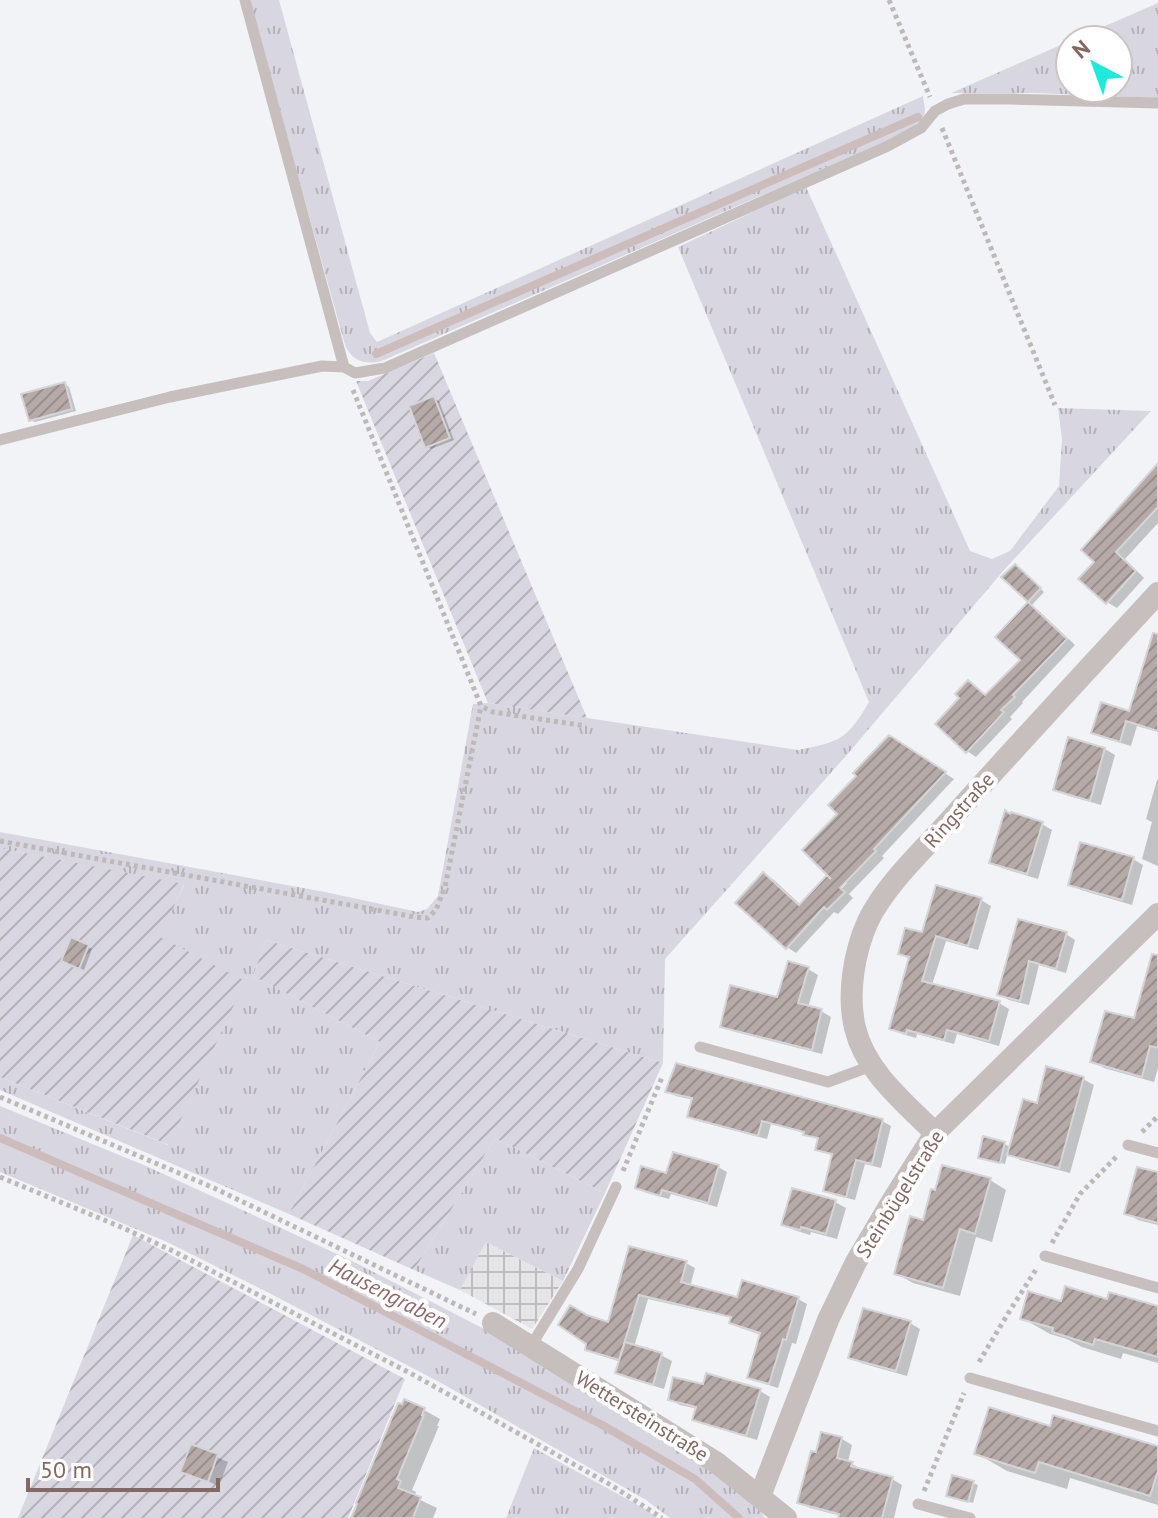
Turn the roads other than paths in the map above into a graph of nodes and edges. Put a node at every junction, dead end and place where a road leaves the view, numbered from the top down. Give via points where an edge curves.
1 (245, 0) edge
2 (1158, 103) edge
3 (344, 367) junction
4 (0, 440) edge
5 (1158, 593) edge
6 (1158, 914) edge
7 (700, 1047) dead end
8 (871, 1066) junction
9 (935, 1133) junction
10 (1128, 1145) road end
11 (1158, 1153) edge
12 (616, 1187) road end
13 (1045, 1256) road end
14 (1158, 1288) edge
15 (493, 1323) road end
16 (531, 1346) junction
17 (970, 1378) road end
18 (1158, 1431) edge
19 (760, 1496) junction
20 (918, 1504) road end
21 (786, 1518) edge
22 (970, 1518) edge

1 - 3 lane
2 - 3 lane via 964,99 948,104 921,128 888,146 385,368 355,373
3 - 4 lane via 322,366 170,397
5 - 8 street, Ringstraße via 886,892 868,920 852,991 855,1029
6 - 9 street, Steinbügelstraße
7 - 8 lane via 828,1082
8 - 9 street, Ringstraße
9 - 19 street, Steinbügelstraße via 856,1262 828,1320
10 - 11 lane
12 - 16 lane via 578,1269
13 - 14 lane
15 - 16 street, Wettersteinstraße
16 - 19 street, Wettersteinstraße via 717,1463
17 - 18 lane
19 - 21 street, Wettersteinstraße
20 - 22 lane

